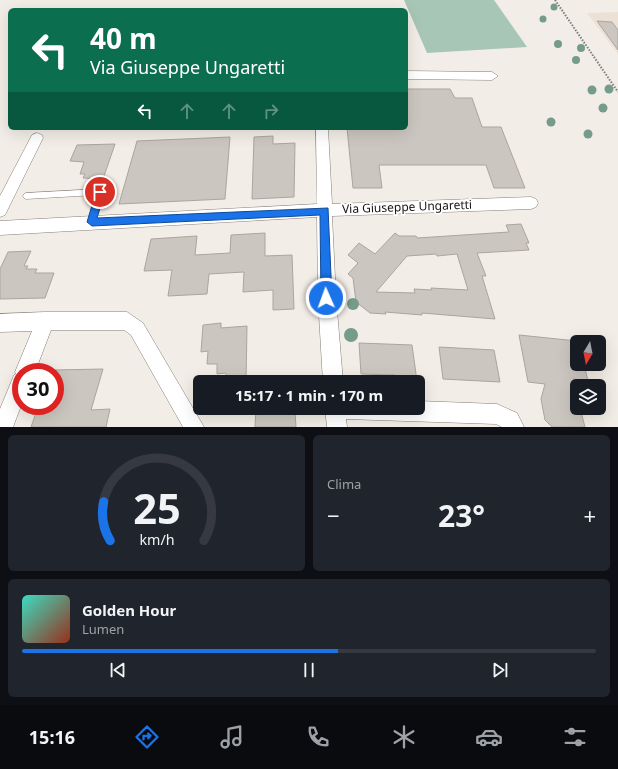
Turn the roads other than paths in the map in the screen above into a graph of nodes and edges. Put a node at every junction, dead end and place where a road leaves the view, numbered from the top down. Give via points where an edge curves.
1 (408, 75) edge
2 (492, 76) dead end
3 (322, 130) edge
4 (37, 138) dead end
5 (26, 196) dead end
6 (531, 203) dead end
7 (0, 211) edge
8 (324, 211) junction
9 (92, 222) junction
10 (0, 228) edge
11 (45, 321) junction
12 (0, 323) edge
13 (29, 363) edge
14 (332, 375) edge
15 (12, 404) edge
16 (425, 414) edge
17 (3, 427) edge
18 (194, 427) edge
19 (514, 427) edge

1 - 2 street
3 - 8 street
4 - 7 street
5 - 9 lane via 100,192
6 - 8 street, Via Giuseppe Ungaretti
8 - 9 street, Via Giuseppe Ungaretti
8 - 14 street via 326,298
9 - 10 street, Via Giuseppe Ungaretti
11 - 12 street
11 - 13 street
11 - 18 street via 128,321 137,329
15 - 17 street
16 - 19 street via 497,414 510,420

